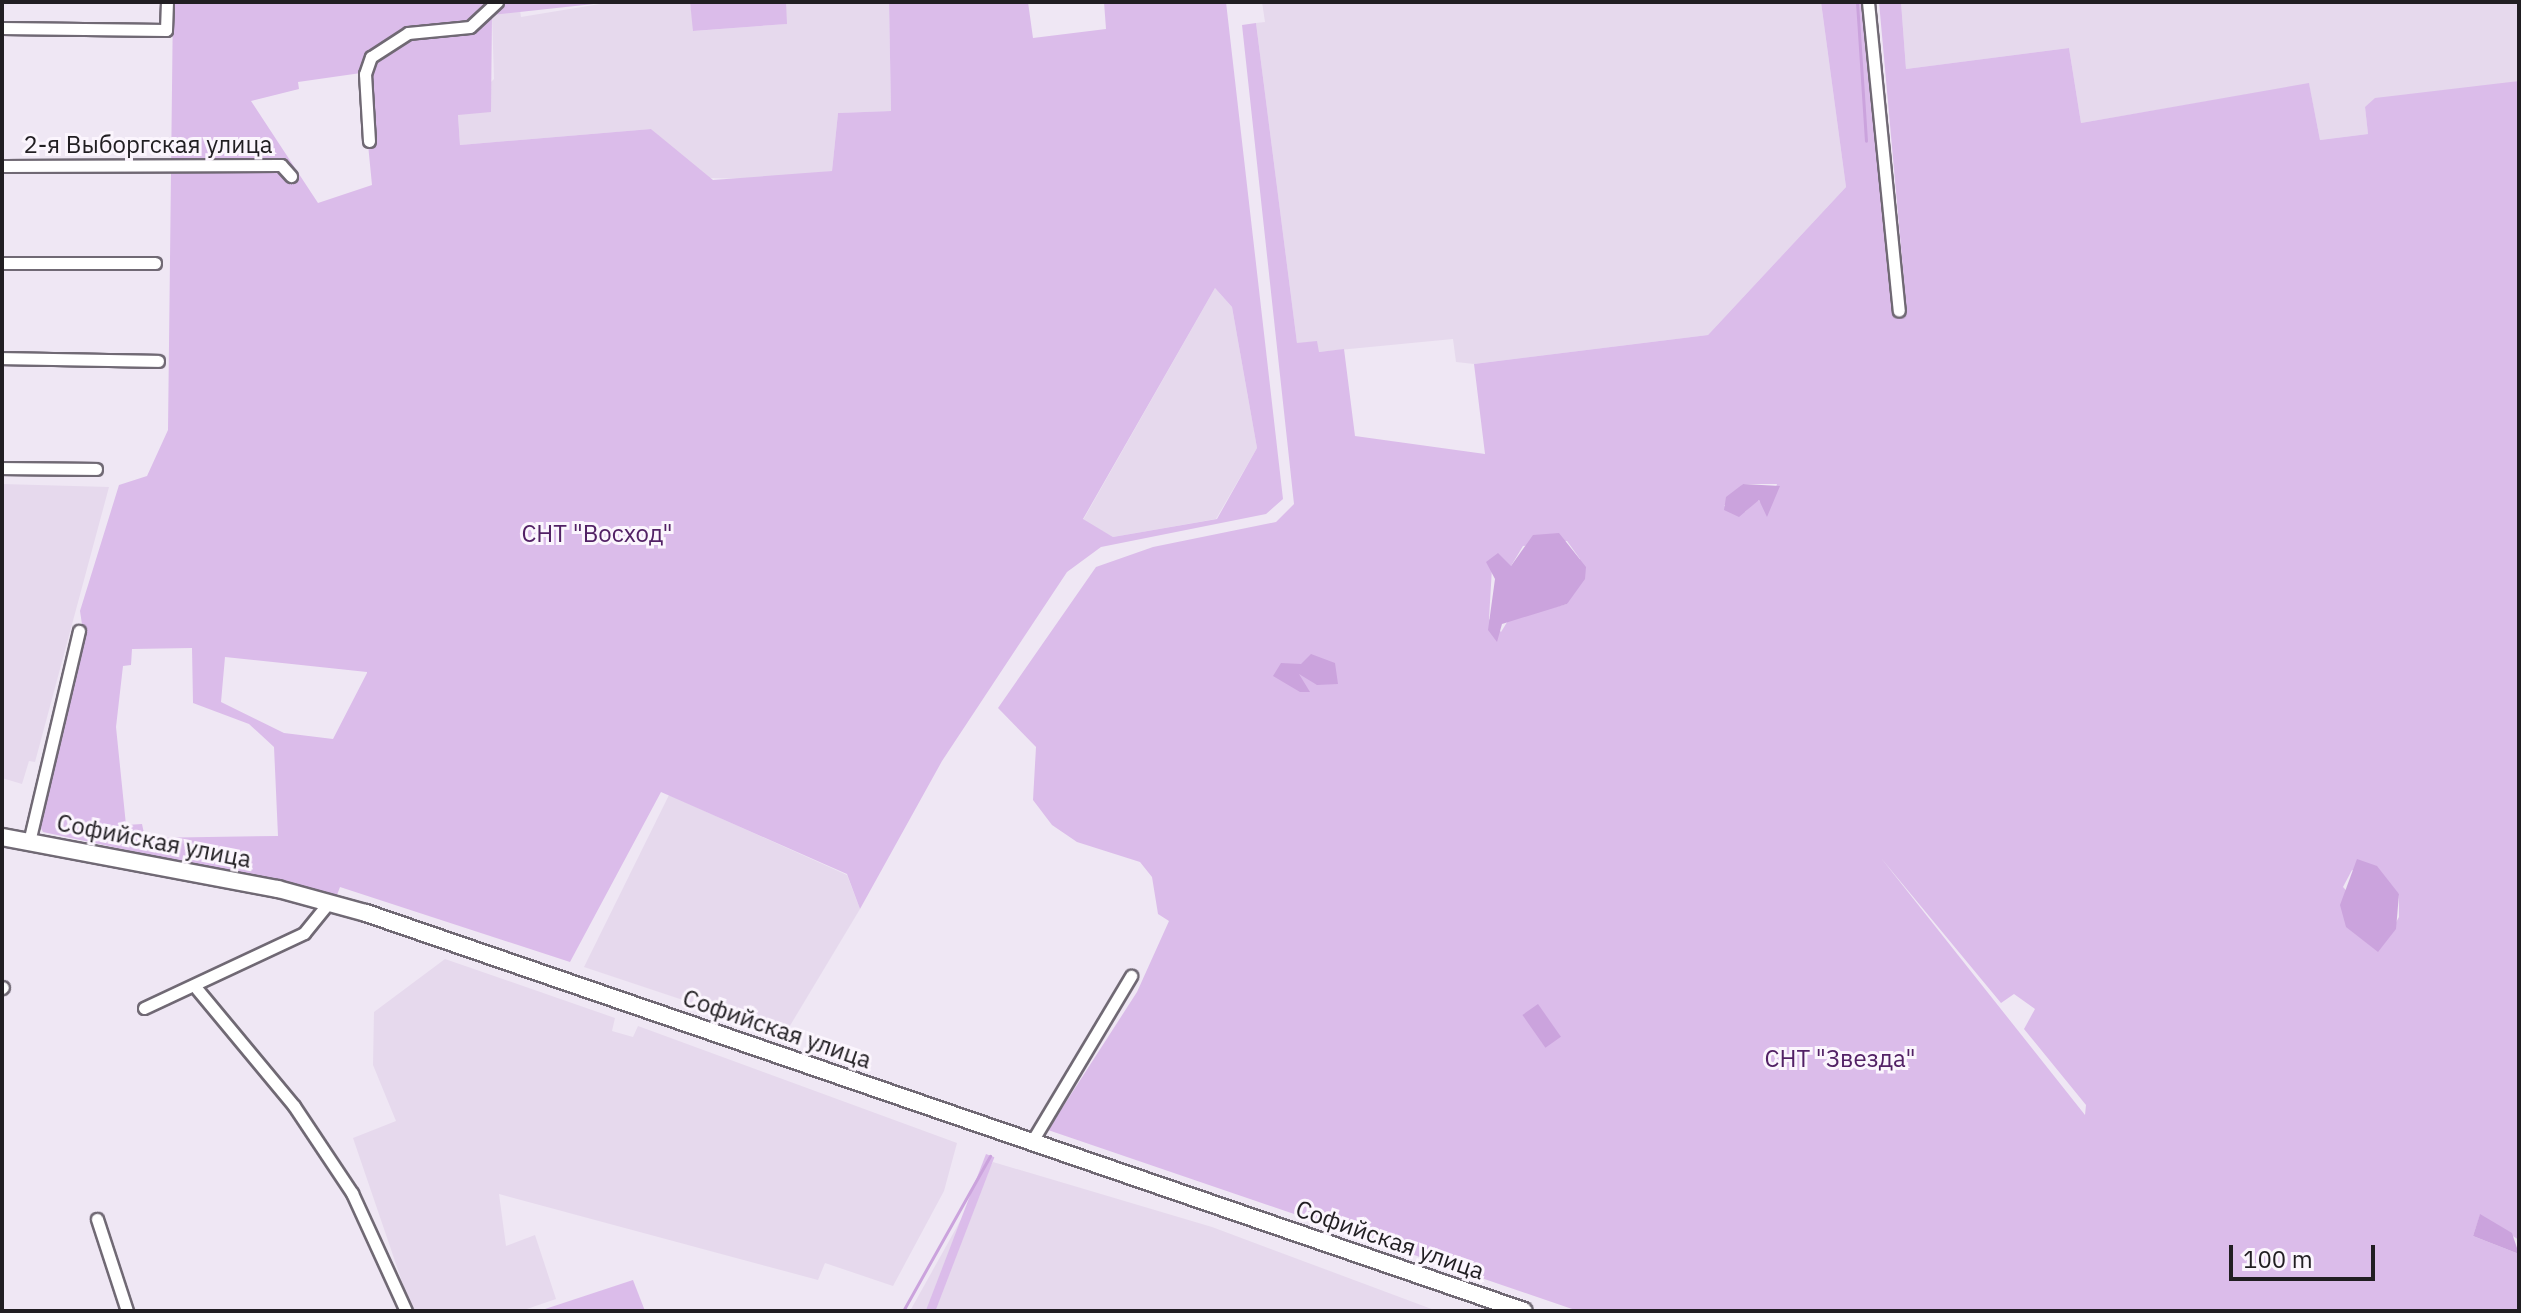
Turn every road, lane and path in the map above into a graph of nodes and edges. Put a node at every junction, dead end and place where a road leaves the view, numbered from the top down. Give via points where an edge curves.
1 (167, 2) edge
2 (1868, 2) edge
3 (495, 3) edge
4 (2, 28) edge
5 (369, 141) dead end
6 (2, 166) edge
7 (291, 176) dead end
8 (2, 263) edge
9 (155, 263) dead end
10 (1899, 310) dead end
11 (2, 358) edge
12 (158, 361) dead end
13 (2, 468) edge
14 (96, 469) dead end
15 (79, 631) dead end
16 (2, 837) edge
17 (29, 842) junction
18 (328, 903) junction
19 (1131, 976) dead end
20 (197, 989) junction
21 (144, 1008) dead end
22 (1031, 1143) junction
23 (97, 1219) dead end
24 (127, 1311) edge
25 (406, 1311) edge
26 (1524, 1311) edge

1 - 4 street via 166,30
2 - 10 street
3 - 5 street via 470,27 408,33 371,57 365,74
6 - 7 street, 2-я Выборгская улица via 281,165
8 - 9 street
11 - 12 street
13 - 14 street
15 - 17 street
16 - 17 main road, Софийская улица
17 - 18 main road, Софийская улица
18 - 20 street via 304,933 221,968
18 - 22 main road, Софийская улица
19 - 22 street
20 - 21 street
20 - 25 street via 294,1106 352,1193
22 - 26 main road, Софийская улица
23 - 24 street

